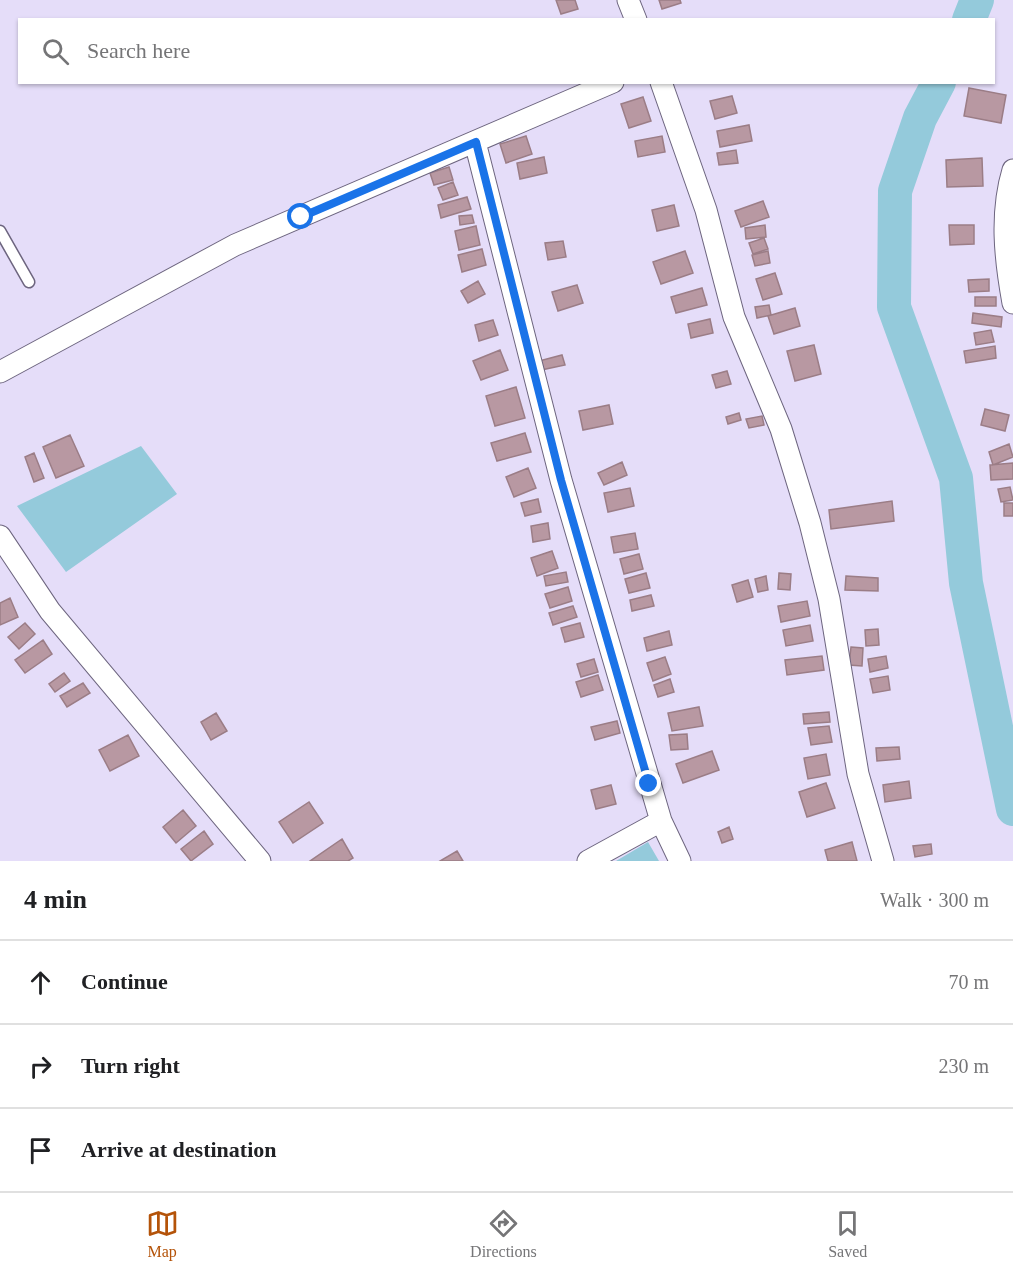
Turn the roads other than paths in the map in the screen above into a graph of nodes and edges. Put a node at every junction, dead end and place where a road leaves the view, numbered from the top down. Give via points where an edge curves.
1 (628, 0) edge
2 (635, 18) edge
3 (608, 84) edge
4 (662, 84) edge
5 (476, 142) junction
6 (1013, 170) edge
7 (0, 231) edge
8 (30, 282) dead end
9 (1013, 303) edge
10 (0, 372) edge
11 (0, 536) edge
12 (661, 822) junction
13 (260, 861) edge
14 (588, 861) edge
15 (680, 861) edge
16 (883, 861) edge

1 - 2 street
3 - 5 street
4 - 16 street via 706,210 734,317 781,429 810,523 829,599 858,774
5 - 10 street via 235,245
5 - 12 street via 561,480
6 - 9 street via 1007,191 1005,258
7 - 8 lane
11 - 13 street via 50,611
12 - 14 street
12 - 15 street

